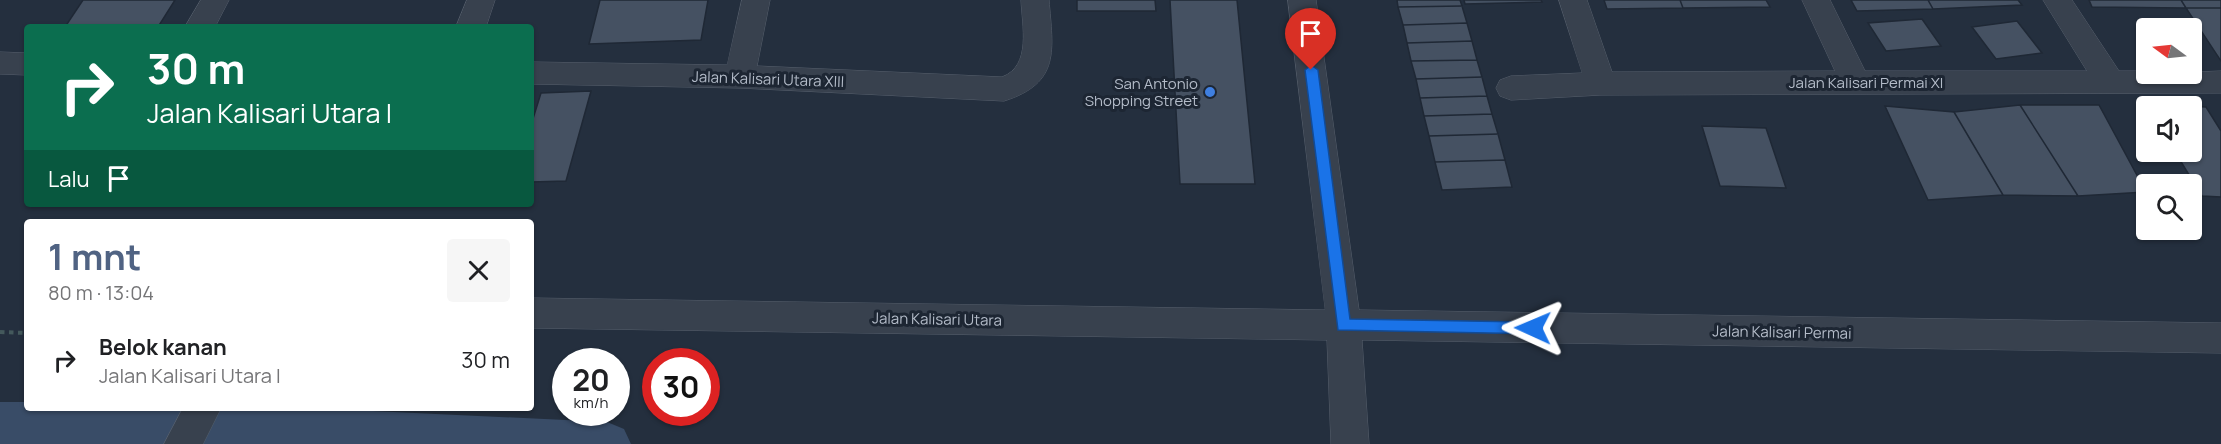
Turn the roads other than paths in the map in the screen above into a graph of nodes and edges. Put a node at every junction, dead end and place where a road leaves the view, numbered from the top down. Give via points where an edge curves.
1 (215, 0) edge
2 (481, 0) edge
3 (756, 0) edge
4 (1035, 0) edge
5 (1302, 0) edge
6 (1573, 0) edge
7 (1816, 0) edge
8 (2057, 0) edge
9 (202, 24) edge
10 (472, 24) edge
11 (0, 63) edge
12 (24, 64) edge
13 (534, 73) edge
14 (740, 77) junction
15 (2109, 80) junction
16 (1856, 82) junction
17 (2221, 82) edge
18 (1601, 84) junction
19 (1511, 88) dead end
20 (534, 313) edge
21 (1344, 334) junction
22 (2221, 338) edge
23 (201, 411) edge
24 (183, 444) edge
25 (1350, 444) edge

1 - 9 street
2 - 10 street
3 - 14 street
4 - 14 street, Jalan Kalisari Utara XIII via 1036,64 1029,77 1017,86 1005,89
5 - 21 street
6 - 18 street
7 - 16 street
8 - 15 street
11 - 12 street
13 - 14 street, Jalan Kalisari Utara XIII
15 - 16 street, Jalan Kalisari Permai XI
15 - 17 street, Jalan Kalisari Permai XI
16 - 18 street, Jalan Kalisari Permai XI
18 - 19 street, Jalan Kalisari Permai XI
20 - 21 street, Jalan Kalisari Utara
21 - 22 street, Jalan Kalisari Permai
21 - 25 street
23 - 24 street

